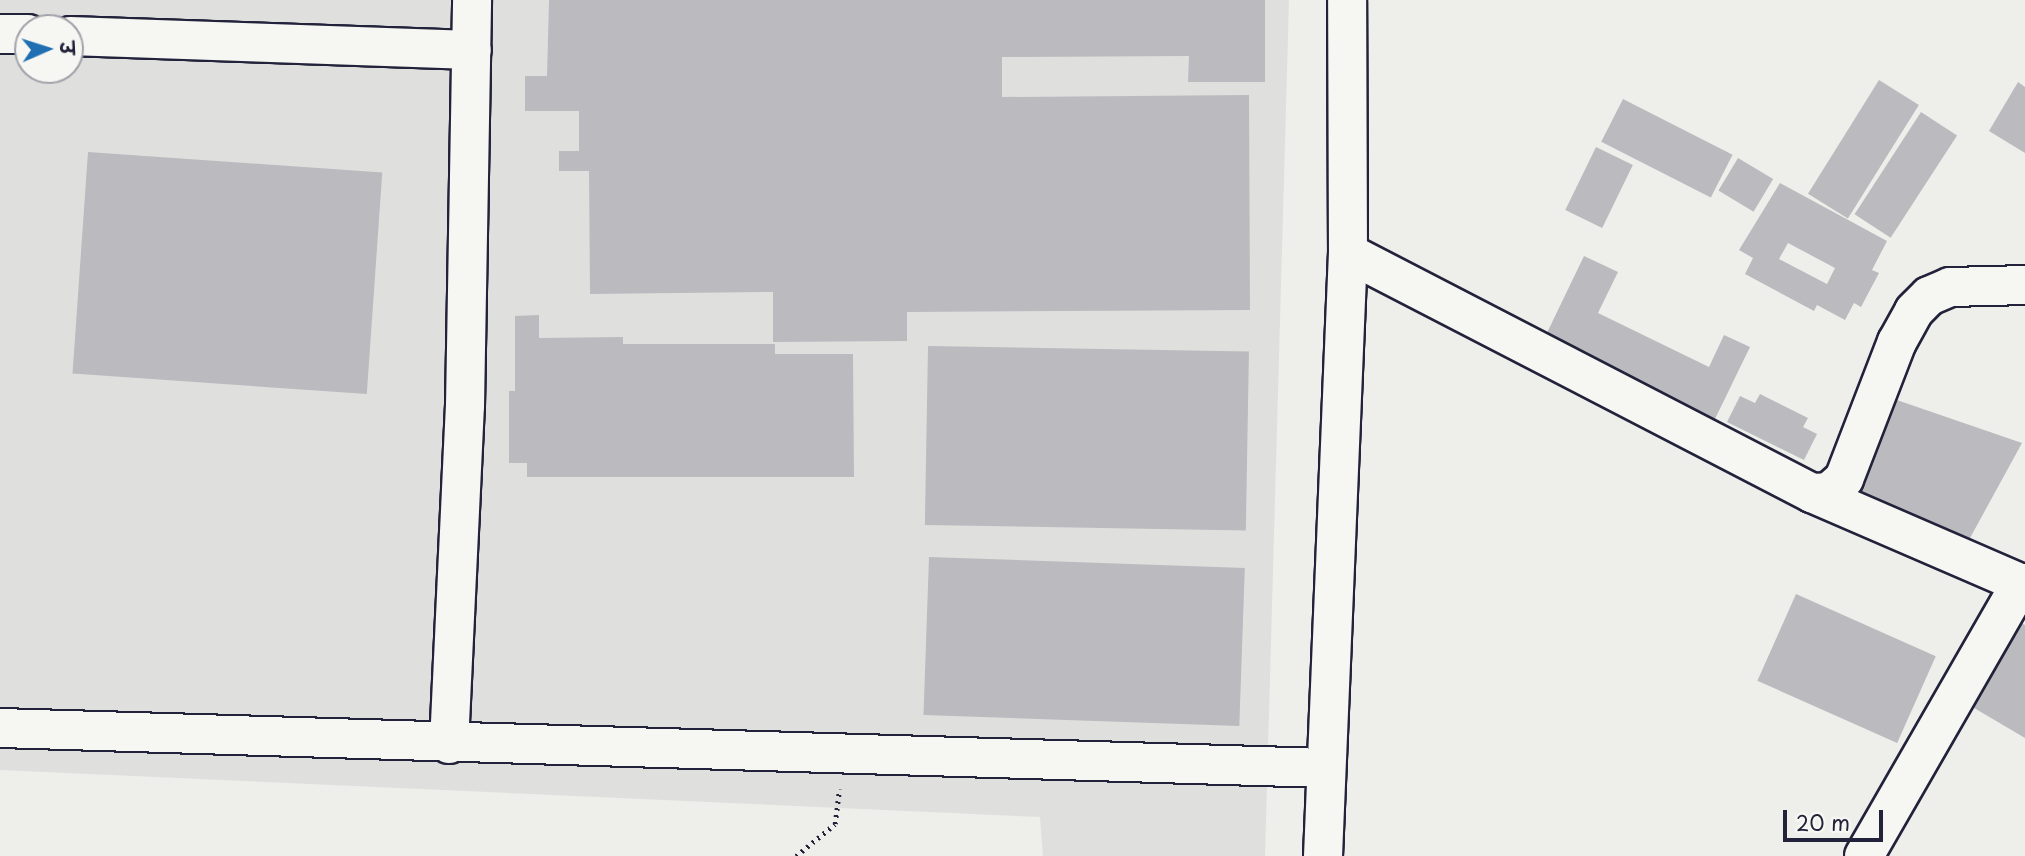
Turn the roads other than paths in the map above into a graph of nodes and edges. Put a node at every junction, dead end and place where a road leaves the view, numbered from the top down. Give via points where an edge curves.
1 (472, 0) edge
2 (1347, 0) edge
3 (84, 36) edge
4 (472, 50) junction
5 (1348, 253) junction
6 (2025, 285) edge
7 (1812, 493) junction
8 (2023, 584) edge
9 (0, 728) edge
10 (449, 744) junction
11 (1324, 768) junction
12 (1323, 856) edge
13 (1864, 856) edge

1 - 4 street
2 - 5 street
3 - 4 street
4 - 10 street via 465,406
5 - 7 street
5 - 11 street
6 - 7 street via 1950,287 1929,296 1897,342 1844,479 1829,492
7 - 8 street
8 - 13 street
9 - 10 street
10 - 11 street
11 - 12 street

